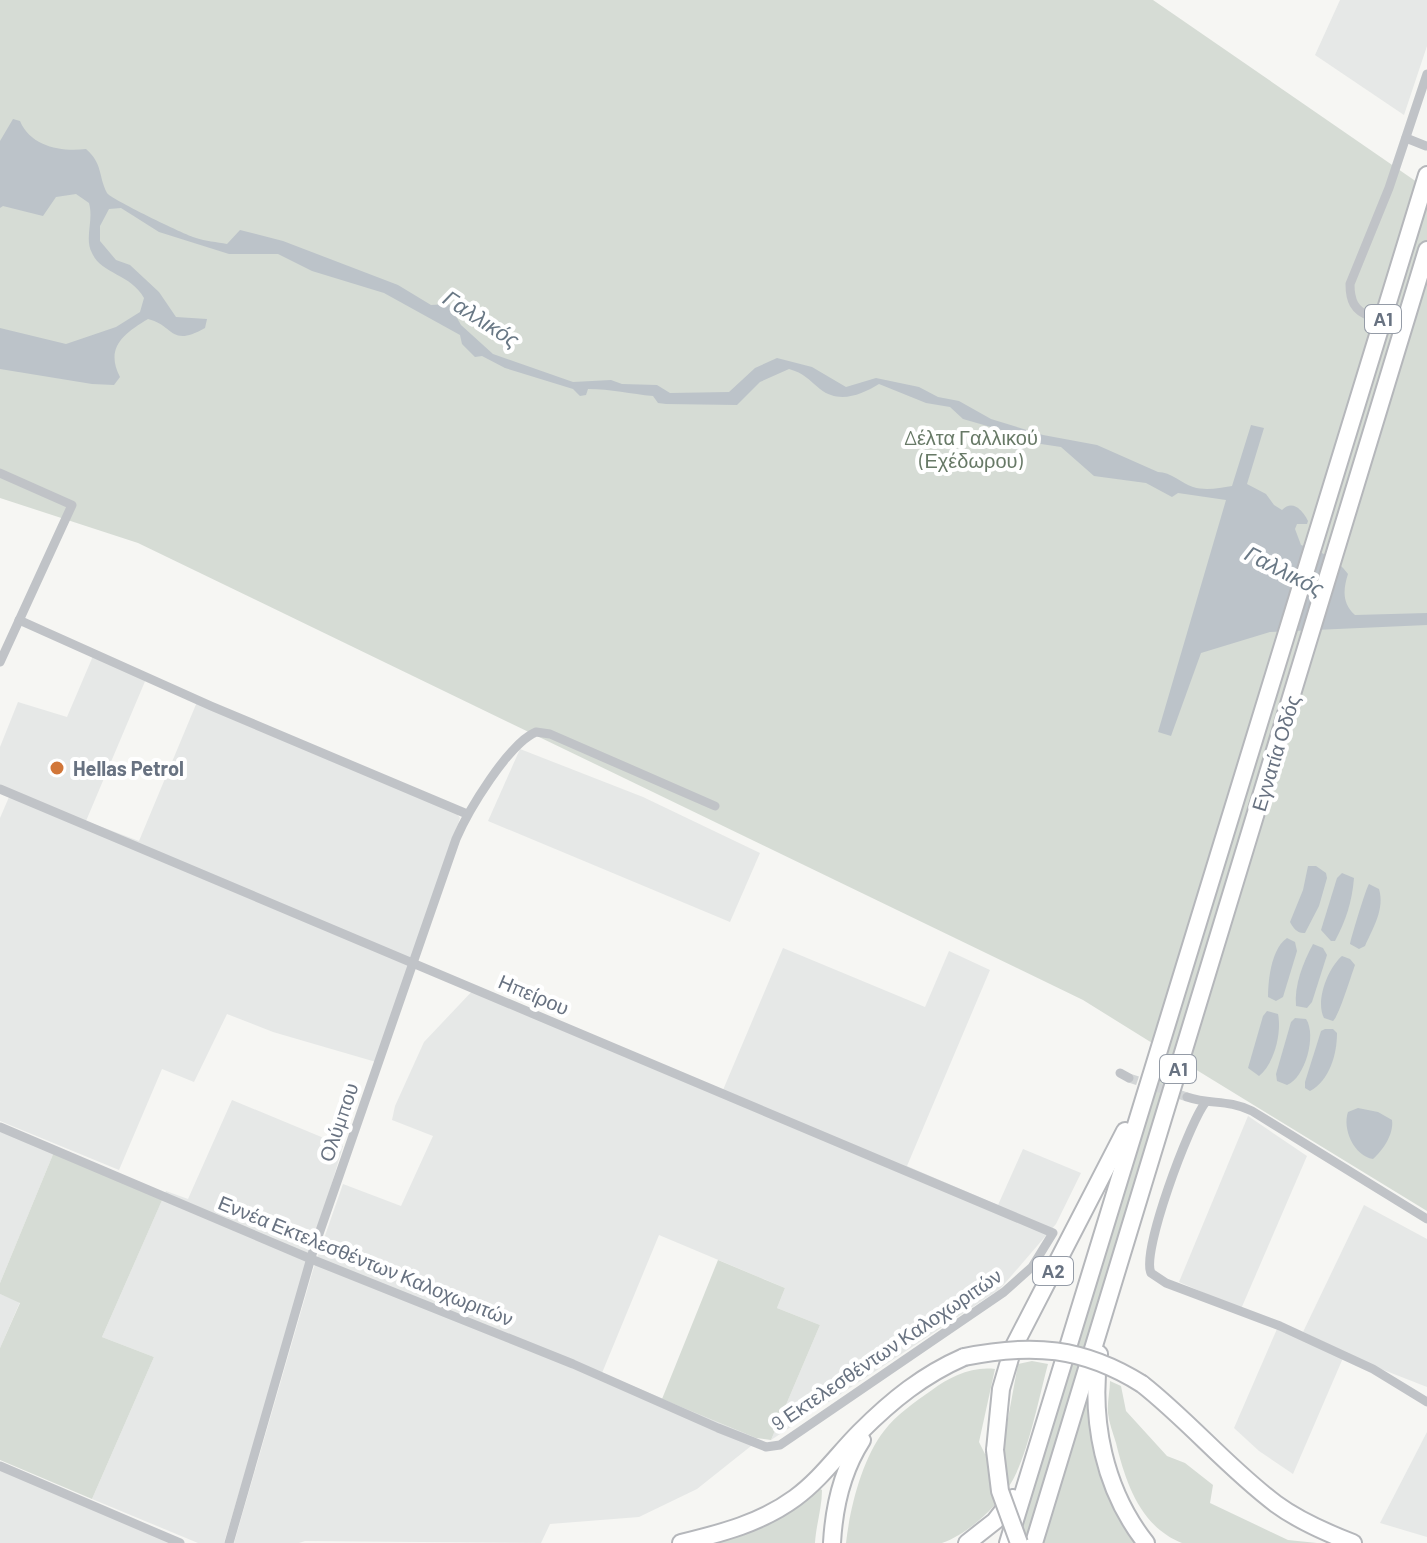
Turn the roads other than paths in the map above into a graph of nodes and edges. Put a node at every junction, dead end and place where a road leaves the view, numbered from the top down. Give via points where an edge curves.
1 (1427, 74) edge
2 (1406, 138) junction
3 (1426, 146) edge
4 (1427, 174) edge
5 (1411, 206) dead end
6 (1427, 250) edge
7 (1370, 316) dead end
8 (1356, 380) dead end
9 (1392, 394) dead end
10 (1344, 445) junction
11 (1366, 452) junction
12 (0, 473) edge
13 (19, 620) junction
14 (0, 662) edge
15 (0, 789) edge
16 (715, 806) dead end
17 (467, 814) junction
18 (414, 963) junction
19 (1187, 1097) tunnel mouth
20 (1142, 1102) junction
21 (1205, 1103) junction
22 (0, 1127) edge
23 (1427, 1219) edge
24 (1053, 1233) joint
25 (1121, 1255) junction
26 (311, 1259) junction
27 (1427, 1402) edge
28 (876, 1418) junction
29 (718, 1428) joint
30 (1039, 1438) junction
31 (0, 1466) edge
32 (1123, 1506) junction
33 (180, 1543) edge
34 (229, 1543) edge
35 (681, 1543) edge
36 (832, 1543) edge
37 (967, 1543) edge
38 (1008, 1543) edge
39 (1019, 1543) edge
40 (1034, 1543) edge
41 (1146, 1543) edge
42 (1162, 1543) edge
43 (1353, 1543) edge

1 - 2 street
2 - 3 street
2 - 7 street via 1350,284 1357,309
4 - 5 highway
4 - 10 highway, Εγνατία Οδός / Α1
6 - 11 highway, Εγνατία Οδός / Α1
8 - 10 highway
9 - 11 highway
10 - 20 highway, Εγνατία Οδός / Α1
11 - 25 highway, Εγνατία Οδός / Α1
12 - 13 street via 72,505
13 - 14 street
13 - 17 street
15 - 18 street, Ηπείρου
16 - 17 street, Ολύμπου via 544,731 530,734
17 - 18 street, Ολύμπου
18 - 24 street, Ηπείρου
18 - 26 street, Ολύμπου
19 - 21 street
20 - 30 highway, Α1
20 - 39 highway, Α2, bridge via 1013,1348 1001,1389 995,1450 1000,1491
21 - 23 street via 1225,1101 1252,1111
21 - 27 street via 1189,1132 1158,1221 1148,1259 1151,1273 1373,1369
22 - 26 street, Εννέα Εκτελεσθέντων Καλοχωριτών
24 - 29 street, 9 Εκτελεσθέντων Καλοχωριτών via 1032,1267 1004,1292 780,1445 766,1447
25 - 32 highway via 1096,1389 1100,1443
25 - 40 highway, Α1
26 - 29 street, Εννέα Εκτελεσθέντων Καλοχωριτών
26 - 34 street, Ολύμπου
28 - 35 highway via 794,1499 751,1523
28 - 36 highway via 842,1481
28 - 43 highway, bridge via 905,1389 964,1357 1005,1349 1063,1351 1104,1363 1142,1384 1276,1504
30 - 37 highway via 1015,1495 995,1521
30 - 38 highway, Α1
31 - 33 street
32 - 41 highway
32 - 42 highway

